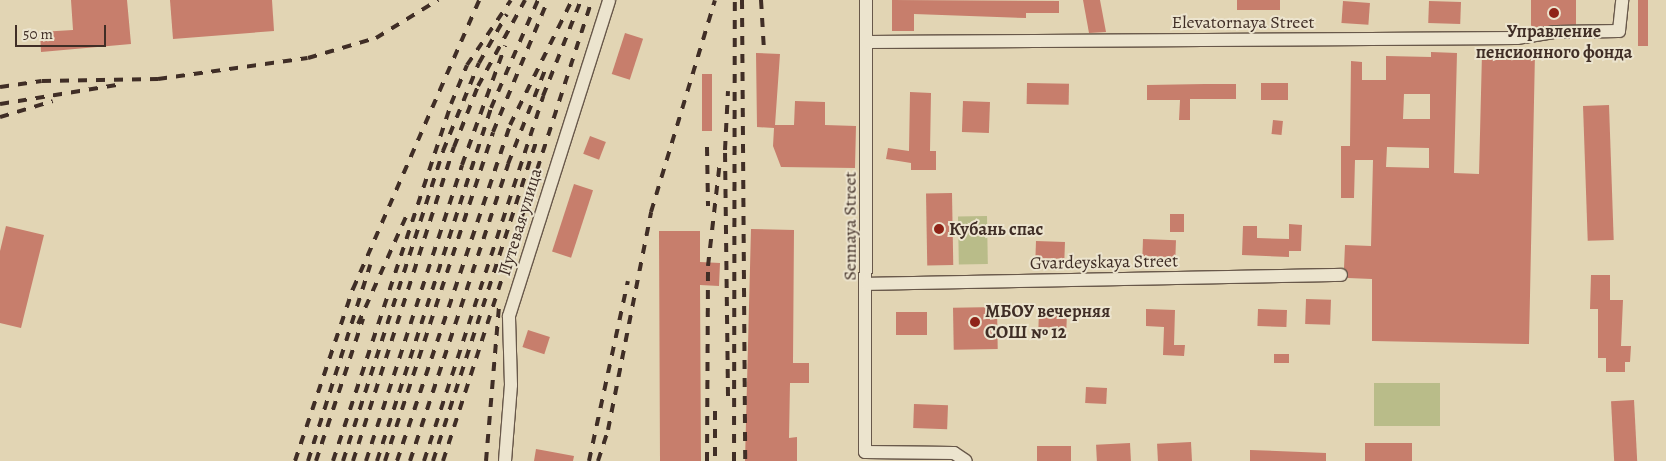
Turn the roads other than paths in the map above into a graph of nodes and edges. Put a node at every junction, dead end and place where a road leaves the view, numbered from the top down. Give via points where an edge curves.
1 (609, 0) edge
2 (866, 0) edge
3 (1622, 0) edge
4 (867, 42) junction
5 (1341, 275) dead end
6 (867, 284) junction
7 (505, 461) edge
8 (966, 461) edge

1 - 7 street, Путевая улица via 509,316 511,385
2 - 4 street, Sennaya Street
3 - 4 street, Elevatornaya Street via 1620,31 1556,32 1517,38
4 - 6 street, Sennaya Street
5 - 6 street, Gvardeyskaya Street
6 - 8 street, Sennaya Street via 865,452 954,454

